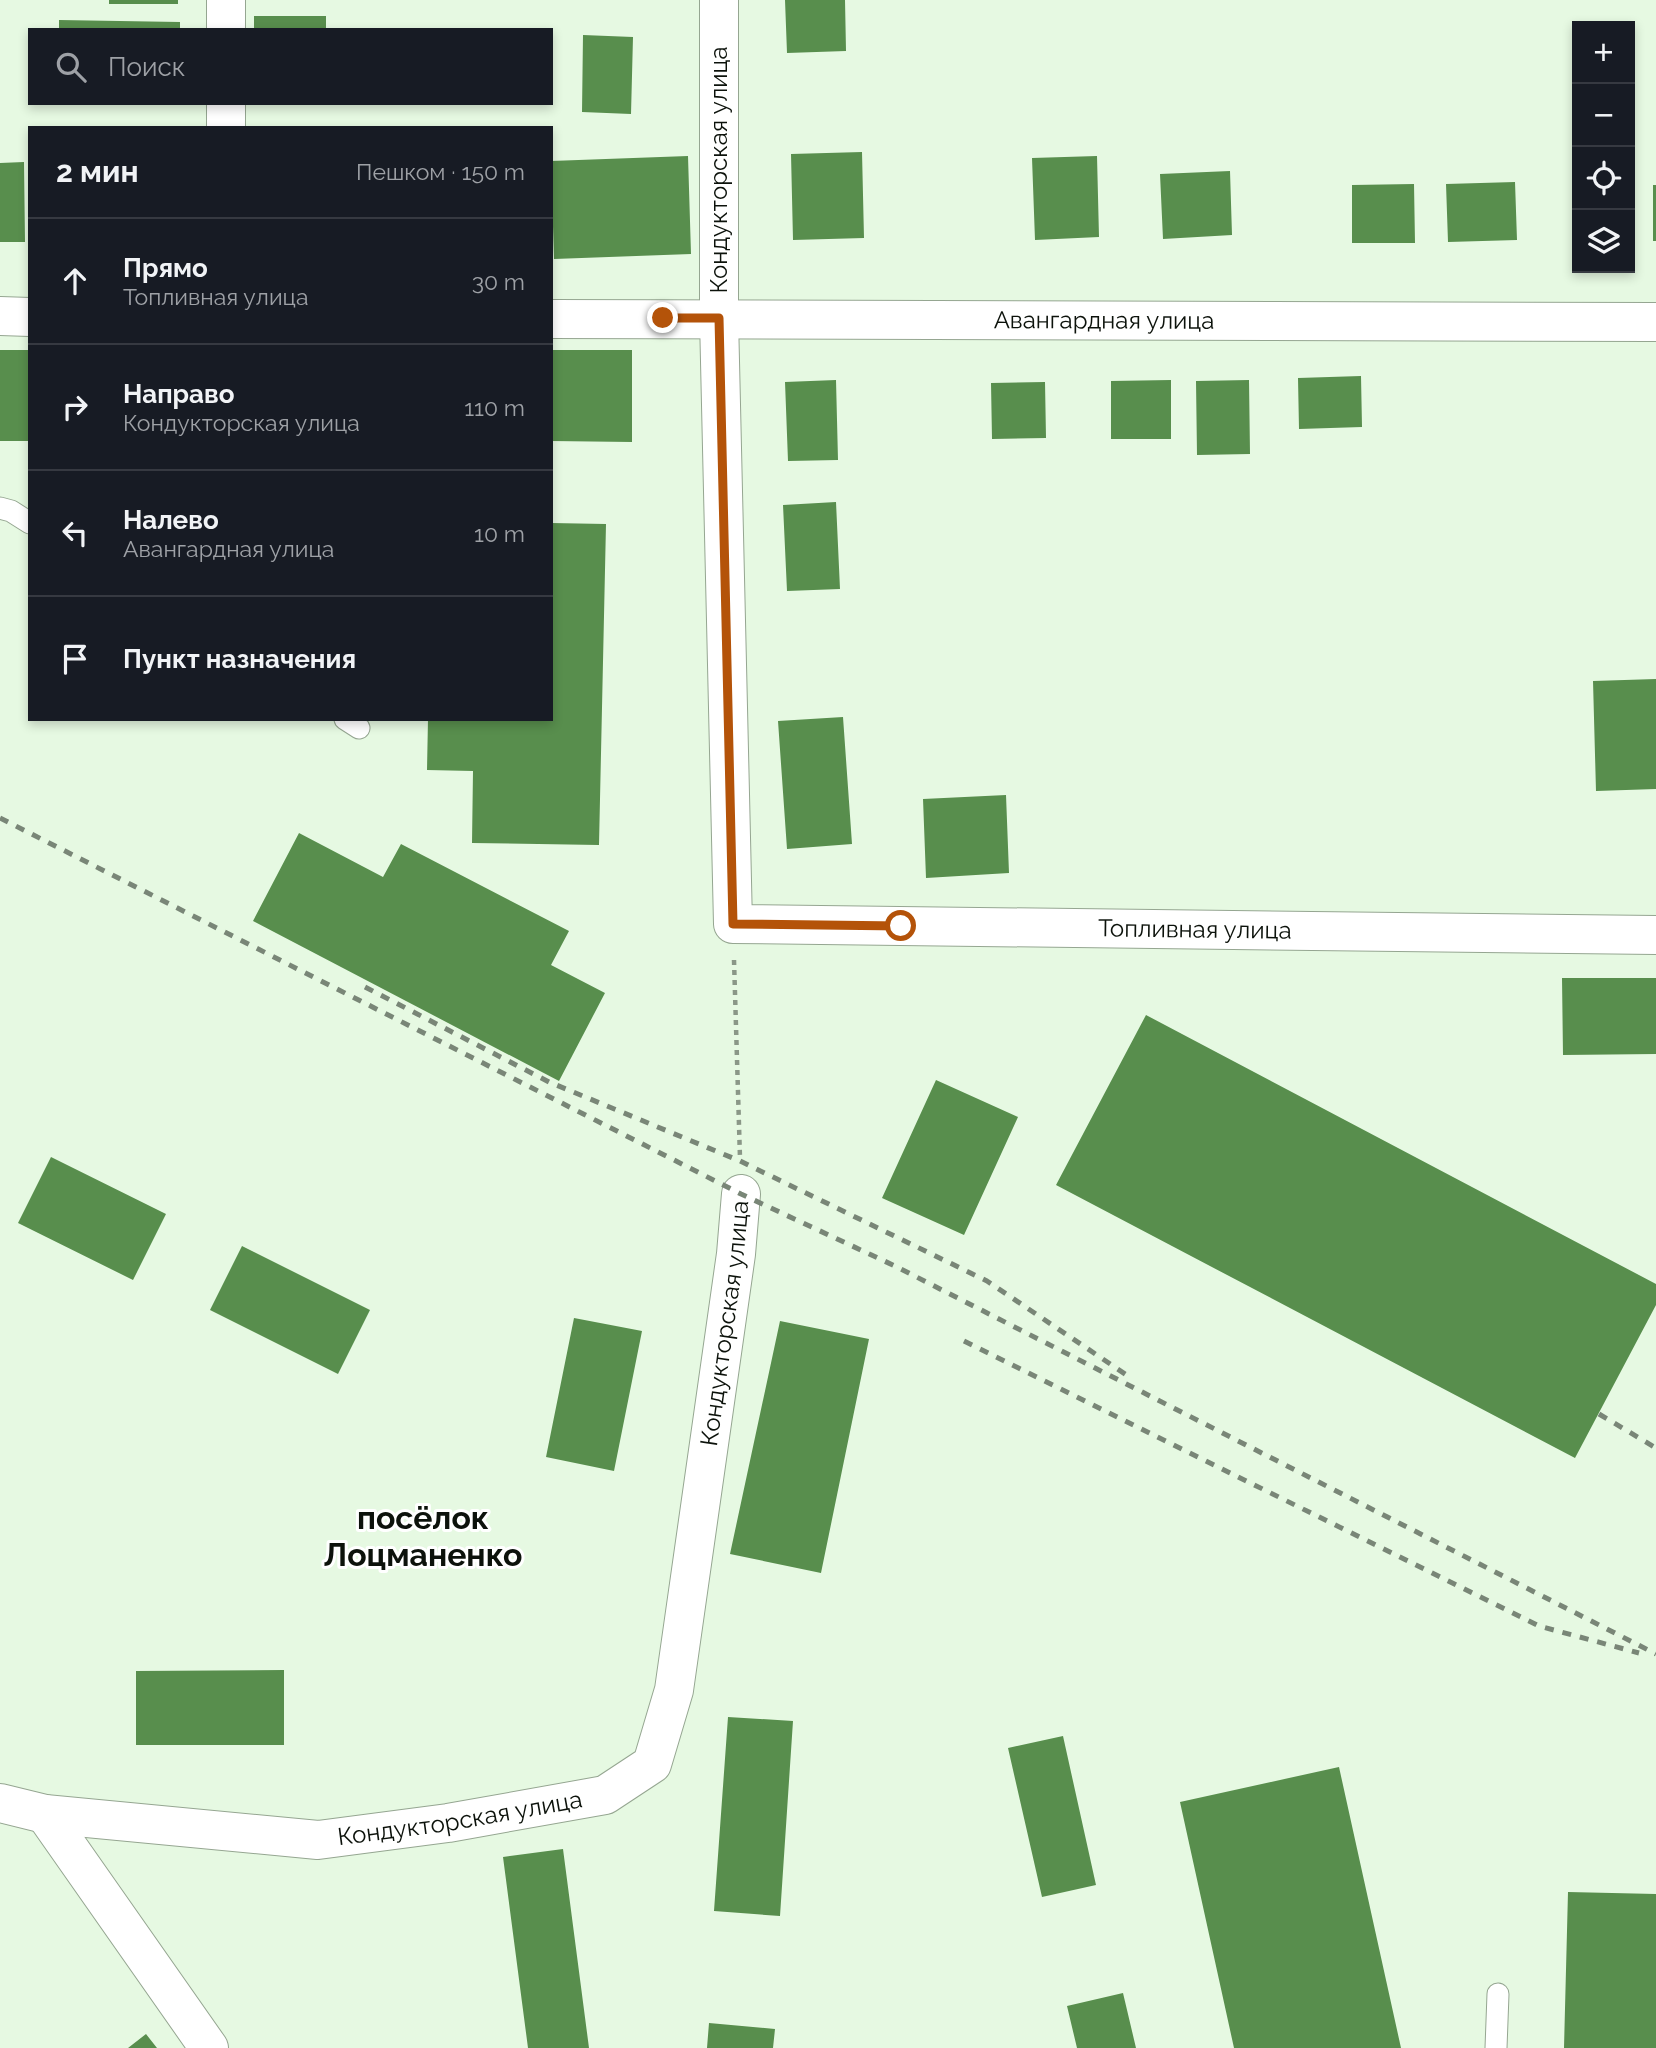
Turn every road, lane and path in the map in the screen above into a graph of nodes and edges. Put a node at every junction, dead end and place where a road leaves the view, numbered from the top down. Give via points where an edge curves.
1 (226, 0) edge
2 (719, 0) edge
3 (226, 28) edge
4 (226, 105) edge
5 (226, 126) edge
6 (0, 316) edge
7 (28, 317) edge
8 (719, 318) junction
9 (553, 319) edge
10 (1656, 322) edge
11 (0, 508) edge
12 (28, 522) edge
13 (733, 924) junction
14 (1656, 935) edge
15 (741, 1194) joint
16 (0, 1803) edge
17 (44, 1814) junction
18 (1498, 1994) dead end
19 (209, 2048) edge
20 (1496, 2048) edge

1 - 3 street
2 - 8 street, Кондукторская улица
4 - 5 street
6 - 7 street
8 - 9 street, Авангардная улица
8 - 10 street, Авангардная улица
8 - 13 street, Кондукторская улица
11 - 12 lane
13 - 14 street, Топливная улица
13 - 15 path, Кондукторская улица
15 - 17 street, Кондукторская улица via 674,1690 652,1764 605,1795 448,1824 318,1840
16 - 17 street, Кондукторская улица
17 - 19 street
18 - 20 lane

